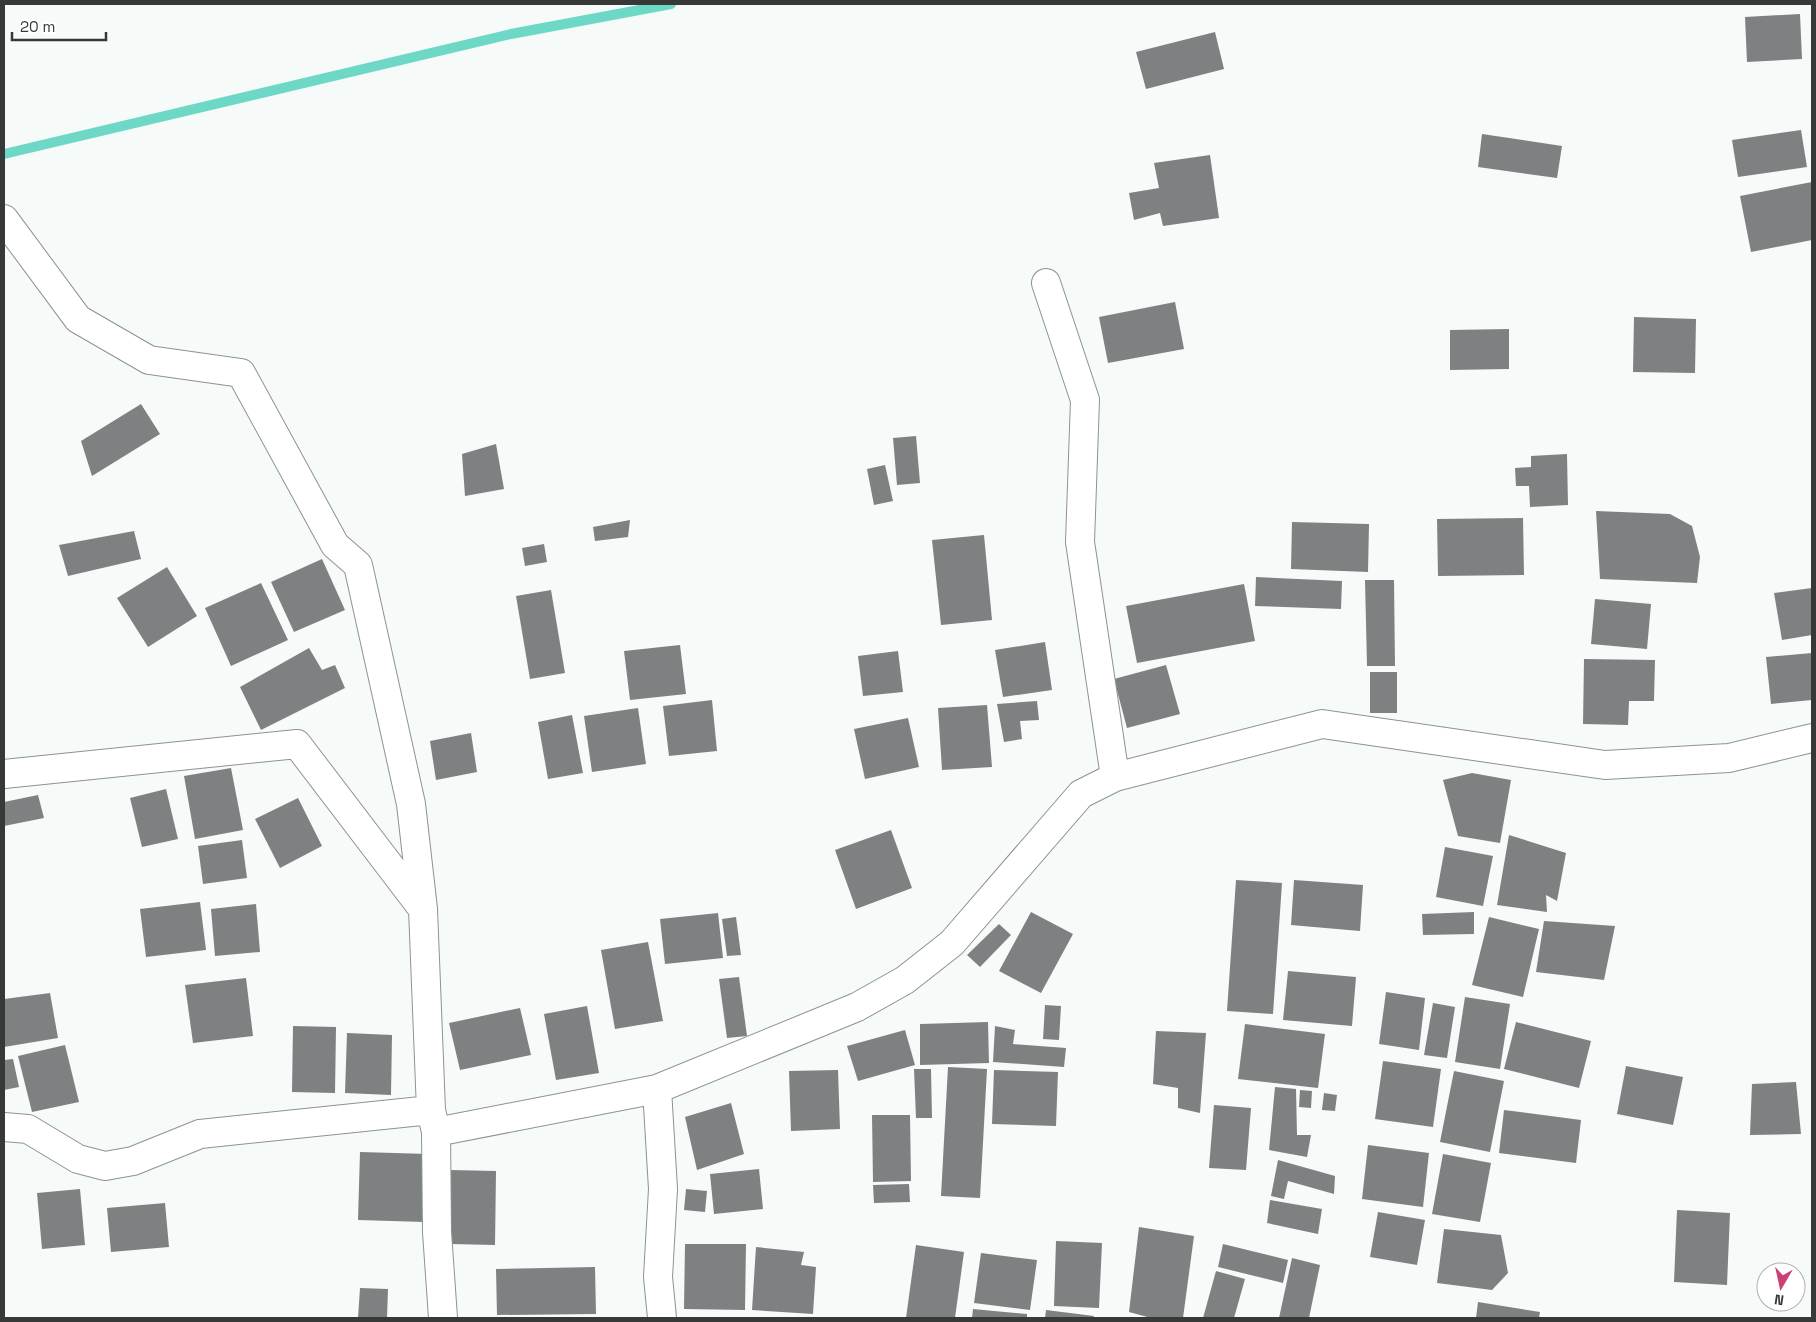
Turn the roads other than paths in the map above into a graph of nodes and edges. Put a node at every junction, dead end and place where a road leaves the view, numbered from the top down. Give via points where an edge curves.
1 (4, 219) edge
2 (1046, 283) dead end
3 (1812, 738) edge
4 (4, 774) edge
5 (1115, 777) junction
6 (423, 909) junction
7 (657, 1089) junction
8 (434, 1121) junction
9 (4, 1126) edge
10 (443, 1318) edge
11 (662, 1318) edge

1 - 6 street via 78,319 150,360 241,373 335,545 358,565 411,804
2 - 5 street via 1085,400 1080,542
3 - 5 street via 1729,758 1605,765 1322,724
4 - 6 street via 298,744
5 - 7 street via 1081,794 952,943 905,980 857,1007
6 - 8 street
7 - 8 street
7 - 11 street via 663,1189 658,1277
8 - 9 street via 200,1134 133,1161 105,1166 78,1159 28,1129
8 - 10 street via 436,1232

